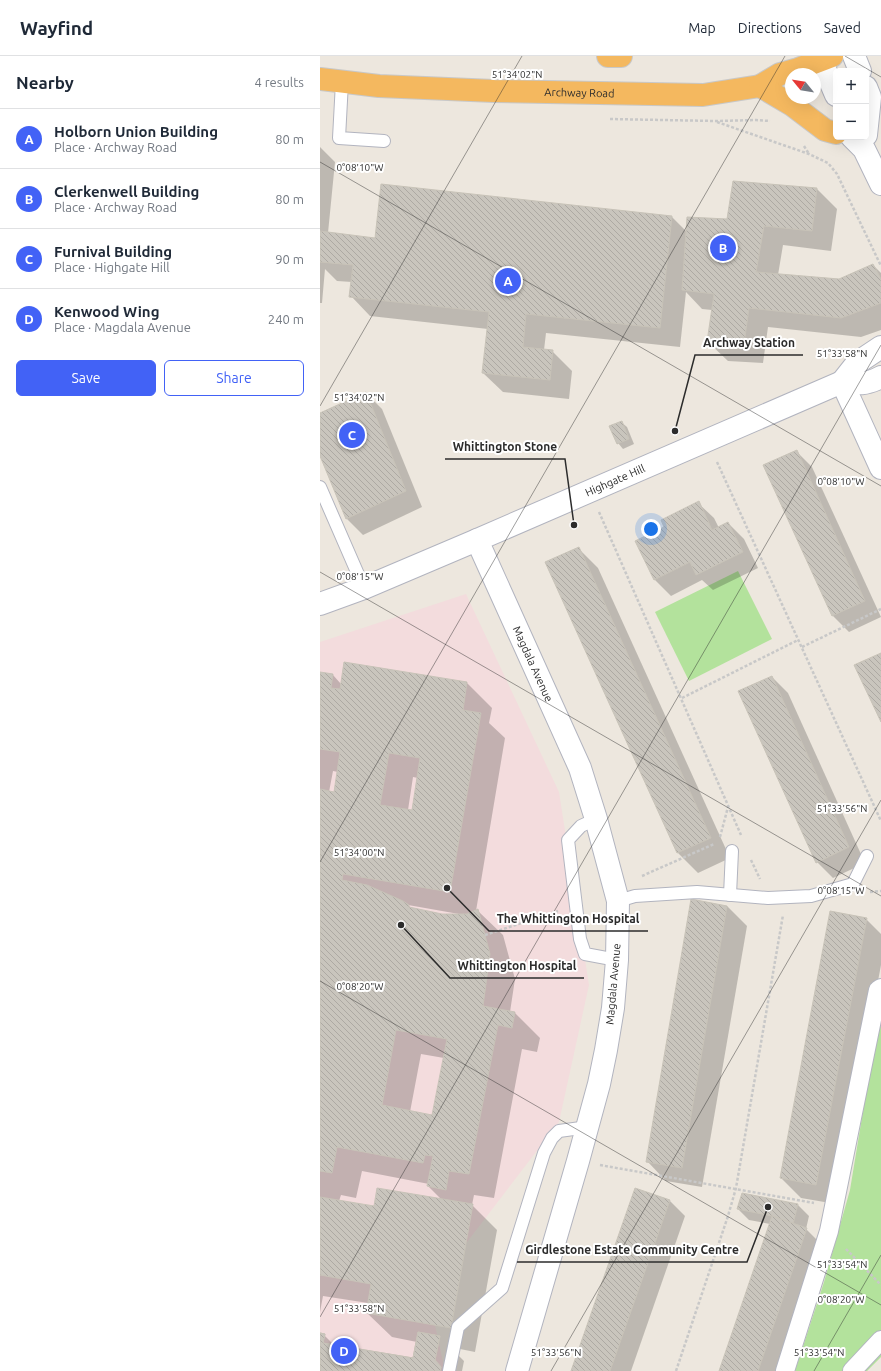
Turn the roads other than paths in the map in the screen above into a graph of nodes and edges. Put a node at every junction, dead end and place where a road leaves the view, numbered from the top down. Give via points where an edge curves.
1 (608, 56) edge
2 (621, 56) edge
3 (854, 56) edge
4 (825, 57) edge
5 (859, 68) edge
6 (320, 80) edge
7 (342, 82) junction
8 (833, 85) edge
9 (760, 86) junction
10 (833, 132) edge
11 (856, 140) edge
12 (384, 141) dead end
13 (881, 184) edge
14 (881, 347) edge
15 (881, 378) edge
16 (842, 382) junction
17 (881, 468) edge
18 (320, 486) edge
19 (476, 540) junction
20 (364, 588) junction
21 (320, 604) edge
22 (596, 819) junction
23 (732, 851) dead end
24 (867, 856) dead end
25 (616, 894) junction
26 (730, 895) junction
27 (618, 960) junction
28 (881, 988) edge
29 (588, 1127) junction
30 (881, 1340) edge
31 (449, 1371) edge
32 (516, 1371) edge
33 (785, 1371) edge
34 (852, 1371) edge

1 - 2 highway
3 - 5 street
4 - 8 street
4 - 9 highway, Archway Road via 780,74
6 - 7 highway, Archway Road
7 - 9 highway, Archway Road via 494,91 703,95
7 - 12 lane via 339,138
9 - 10 highway via 792,105 825,130
11 - 13 street
14 - 16 street, Highgate Hill via 857,363
15 - 16 street, Highgate Hill via 863,384
16 - 17 street
16 - 19 street, Highgate Hill
18 - 20 lane
19 - 20 street, Highgate Hill
19 - 22 street, Magdala Avenue via 580,768
20 - 21 street, Highgate Hill
22 - 25 street, Magdala Avenue
22 - 27 lane via 581,826 568,840 580,939 585,954
23 - 26 lane
24 - 26 lane via 853,884 811,896 768,898
25 - 26 lane via 635,896 697,892
25 - 27 street, Magdala Avenue
27 - 29 street, Magdala Avenue via 606,1050
28 - 33 street via 878,990 829,1232
29 - 31 lane via 559,1131 552,1138 544,1153 502,1288 458,1327
29 - 32 street, Magdala Avenue
30 - 34 street

